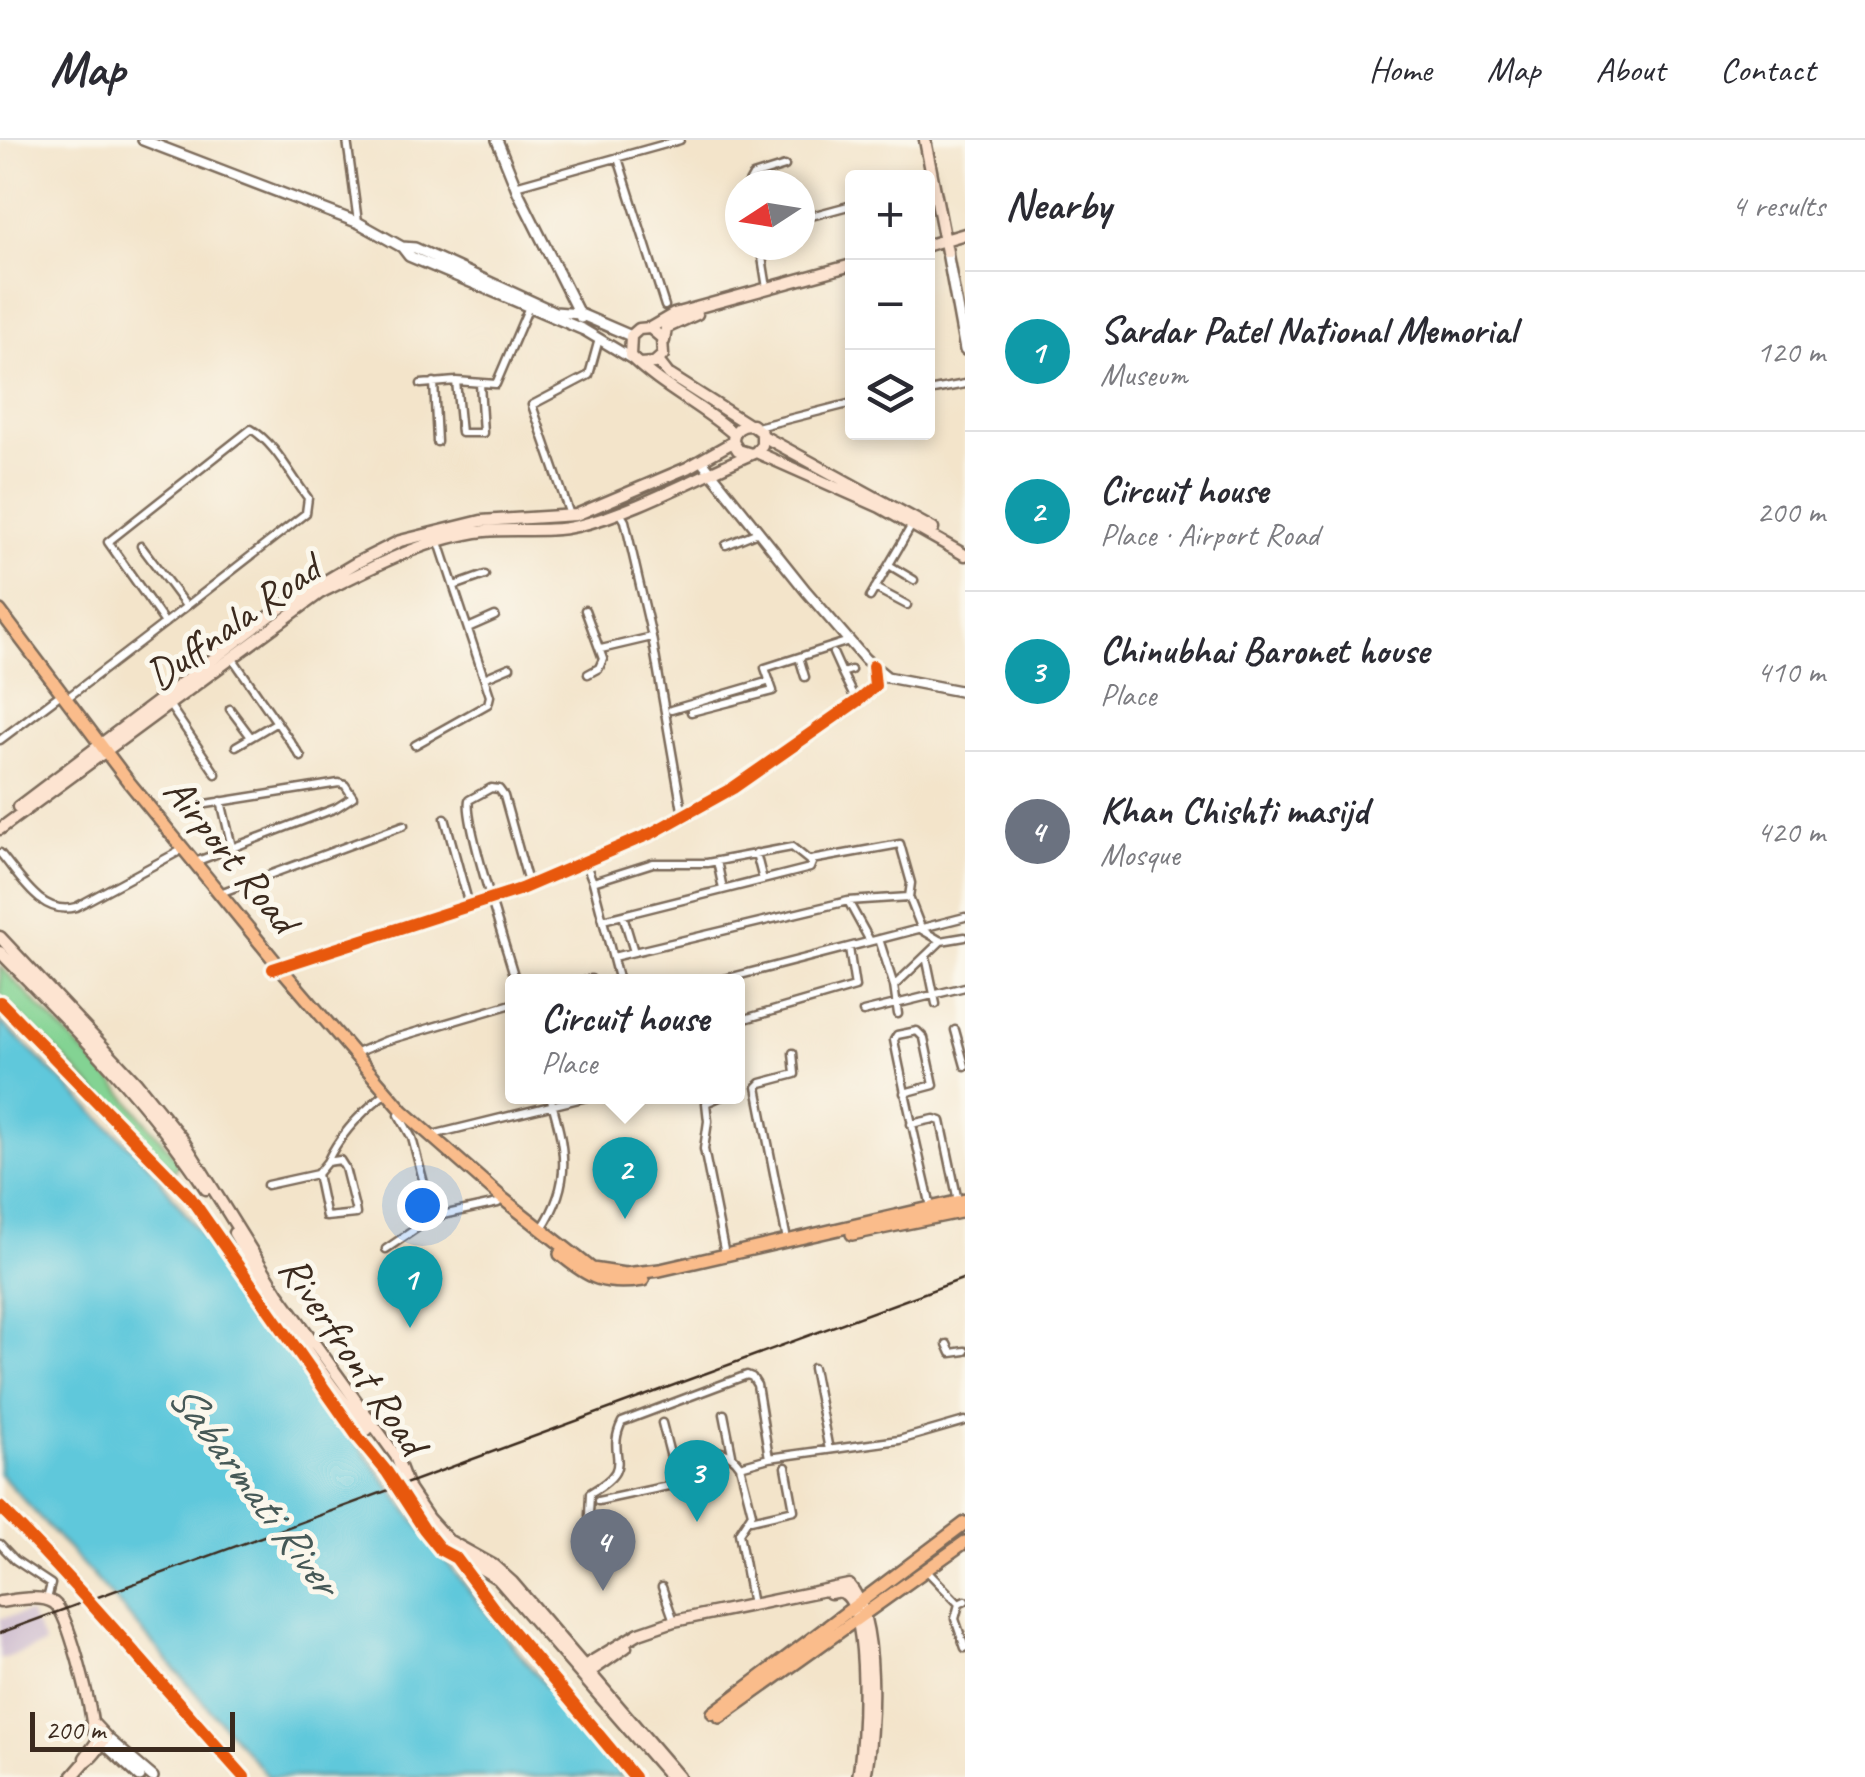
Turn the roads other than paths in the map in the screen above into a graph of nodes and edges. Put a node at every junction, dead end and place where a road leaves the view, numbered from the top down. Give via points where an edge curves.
1 (142, 140) edge
2 (347, 140) edge
3 (497, 140) edge
4 (680, 140) edge
5 (928, 140) edge
6 (618, 158) junction
7 (785, 166) dead end
8 (772, 170) edge
9 (515, 186) junction
10 (845, 208) edge
11 (815, 215) edge
12 (359, 223) junction
13 (965, 237) edge
14 (946, 245) junction
15 (402, 247) junction
16 (935, 247) edge
17 (762, 260) edge
18 (845, 271) edge
19 (845, 271) edge
20 (767, 288) junction
21 (665, 306) dead end
22 (528, 309) junction
23 (580, 314) junction
24 (650, 328) junction
25 (584, 330) junction
26 (631, 336) junction
27 (599, 339) junction
28 (664, 341) junction
29 (965, 350) edge
30 (662, 355) junction
31 (636, 362) junction
32 (456, 380) junction
33 (434, 382) junction
34 (420, 384) dead end
35 (480, 384) junction
36 (965, 384) edge
37 (935, 389) edge
38 (845, 405) edge
39 (756, 429) junction
40 (734, 438) junction
41 (437, 442) dead end
42 (753, 453) junction
43 (702, 460) junction
44 (710, 474) junction
45 (618, 510) junction
46 (571, 516) junction
47 (912, 525) junction
48 (758, 532) junction
49 (439, 542) junction
50 (726, 545) dead end
51 (141, 546) dead end
52 (965, 551) edge
53 (889, 565) junction
54 (486, 575) dead end
55 (914, 580) dead end
56 (454, 586) junction
57 (876, 588) junction
58 (870, 597) dead end
59 (907, 605) dead end
60 (186, 606) junction
61 (585, 610) dead end
62 (0, 611) edge
63 (495, 616) dead end
64 (0, 621) edge
65 (164, 624) junction
66 (468, 628) junction
67 (652, 637) junction
68 (849, 641) junction
69 (600, 649) junction
70 (833, 653) dead end
71 (799, 657) junction
72 (233, 658) junction
73 (873, 666) junction
74 (510, 667) dead end
75 (588, 674) dead end
76 (805, 677) dead end
77 (484, 678) junction
78 (901, 680) junction
79 (770, 682) junction
80 (875, 686) junction
81 (965, 692) edge
82 (62, 698) junction
83 (856, 701) junction
84 (170, 706) junction
85 (230, 709) dead end
86 (671, 710) dead end
87 (691, 712) dead end
88 (277, 722) junction
89 (251, 737) junction
90 (0, 740) edge
91 (236, 746) dead end
92 (415, 746) dead end
93 (101, 751) junction
94 (301, 757) dead end
95 (216, 774) dead end
96 (221, 801) junction
97 (200, 805) dead end
98 (683, 817) junction
99 (445, 818) dead end
100 (0, 820) edge
101 (404, 825) dead end
102 (0, 829) edge
103 (232, 847) junction
104 (178, 852) junction
105 (0, 853) edge
106 (756, 853) junction
107 (717, 861) junction
108 (809, 861) junction
109 (194, 862) junction
110 (585, 862) junction
111 (763, 880) junction
112 (593, 882) junction
113 (529, 886) junction
114 (723, 890) junction
115 (219, 893) junction
116 (908, 897) junction
117 (493, 898) junction
118 (848, 901) junction
119 (470, 906) junction
120 (624, 915) junction
121 (965, 917) edge
122 (604, 920) junction
123 (922, 930) junction
124 (0, 937) edge
125 (965, 937) edge
126 (874, 940) junction
127 (941, 941) junction
128 (849, 948) junction
129 (0, 952) edge
130 (634, 952) junction
131 (926, 955) junction
132 (613, 957) junction
133 (276, 968) junction
134 (514, 974) edge
135 (617, 974) edge
136 (744, 974) edge
137 (894, 986) junction
138 (965, 987) edge
139 (935, 1000) junction
140 (505, 1006) edge
141 (897, 1009) junction
142 (864, 1012) dead end
143 (745, 1019) edge
144 (955, 1030) dead end
145 (793, 1053) dead end
146 (355, 1054) junction
147 (965, 1066) edge
148 (904, 1092) junction
149 (382, 1096) junction
150 (541, 1104) edge
151 (553, 1104) edge
152 (706, 1104) edge
153 (399, 1116) junction
154 (911, 1124) junction
155 (430, 1135) junction
156 (951, 1148) dead end
157 (327, 1162) junction
158 (316, 1174) junction
159 (267, 1185) dead end
160 (498, 1203) junction
161 (963, 1203) edge
162 (931, 1207) junction
163 (433, 1217) junction
164 (540, 1230) junction
165 (787, 1241) junction
166 (386, 1249) dead end
167 (725, 1256) junction
168 (946, 1344) dead end
169 (965, 1351) edge
170 (813, 1368) dead end
171 (724, 1414) dead end
172 (965, 1422) edge
173 (662, 1424) dead end
174 (829, 1450) junction
175 (732, 1455) junction
176 (671, 1458) junction
177 (769, 1458) junction
178 (740, 1466) junction
179 (786, 1466) dead end
180 (598, 1501) dead end
181 (749, 1520) junction
182 (965, 1523) edge
183 (965, 1542) edge
184 (0, 1544) edge
185 (595, 1551) dead end
186 (926, 1570) junction
187 (662, 1586) dead end
188 (0, 1602) edge
189 (49, 1602) junction
190 (856, 1602) junction
191 (962, 1602) edge
192 (752, 1605) junction
193 (861, 1618) junction
194 (674, 1621) junction
195 (965, 1648) edge
196 (583, 1672) junction
197 (99, 1734) junction
198 (72, 1777) edge
199 (140, 1777) edge
200 (153, 1777) edge
201 (670, 1777) edge
202 (680, 1777) edge
203 (862, 1777) edge

1 - 12 street
2 - 12 street
3 - 9 street
4 - 6 street
5 - 14 main road
6 - 9 street
6 - 21 street
7 - 8 street
9 - 23 street
10 - 11 street
12 - 15 street
13 - 14 main road
14 - 16 main road
14 - 29 street
15 - 22 street
15 - 23 street via 555,312
17 - 20 street
18 - 20 main road
19 - 28 main road via 677,320 666,328
20 - 24 main road via 674,314
22 - 25 street
22 - 35 street via 496,384
23 - 25 street
23 - 26 street
24 - 26 main road
24 - 28 main road
25 - 27 street
26 - 31 main road via 628,350
27 - 31 street
27 - 46 street via 590,376 532,405
28 - 30 main road
30 - 31 main road via 654,363
30 - 39 main road via 658,361 668,374
31 - 40 main road
32 - 33 street
32 - 35 street
32 - 35 street via 460,433 483,432
33 - 34 street
33 - 41 street
36 - 37 street
38 - 39 street
39 - 40 main road
39 - 42 main road via 762,446
39 - 52 main road
40 - 42 main road via 738,450
40 - 43 main road
42 - 44 main road, Duffnala Road
42 - 47 main road
43 - 44 street
43 - 46 main road
44 - 45 main road, Duffnala Road
44 - 48 street
45 - 49 main road, Duffnala Road via 579,525 482,531
45 - 67 street
46 - 93 main road via 481,522 400,541 370,556 282,607
47 - 52 main road
47 - 53 street
48 - 50 street
48 - 68 street
49 - 56 street
49 - 72 main road, Duffnala Road via 320,594
51 - 60 street
53 - 55 street
53 - 57 street
54 - 56 street
56 - 66 street
57 - 58 street
57 - 59 street
60 - 65 street
60 - 65 street via 306,513 308,498 254,430 108,542
61 - 69 street
62 - 82 main road, Airport Road
63 - 66 street
64 - 82 main road, Airport Road
65 - 82 street
66 - 77 street
67 - 69 street
67 - 98 street
68 - 71 street
68 - 73 street
69 - 75 street via 602,665
70 - 83 street
71 - 76 street
71 - 79 street via 766,668
72 - 84 main road, Duffnala Road
72 - 88 street
73 - 78 street
73 - 80 street
74 - 77 street
77 - 92 street via 488,704
78 - 80 street
78 - 81 street
79 - 86 street
79 - 87 street via 773,690
80 - 83 street
82 - 90 street
82 - 93 main road, Airport Road
83 - 98 street
84 - 93 main road, Duffnala Road
84 - 95 street
85 - 89 street
88 - 89 street
88 - 94 street
89 - 91 street
93 - 100 main road
93 - 102 main road
93 - 104 main road, Airport Road
93 - 109 main road, Airport Road
96 - 97 street
96 - 103 street
96 - 103 street via 339,782 352,797
98 - 110 street
99 - 119 street
101 - 115 street
103 - 109 street
104 - 105 street via 64,910 46,905
104 - 133 main road, Airport Road
106 - 107 street
106 - 108 street via 794,847
106 - 111 street
107 - 112 street via 652,863
107 - 114 street
108 - 111 street via 810,868
108 - 116 street via 900,844
109 - 115 main road, Airport Road
110 - 112 street
110 - 113 street
111 - 114 street
112 - 122 street
113 - 117 street
113 - 117 street via 504,796 492,788 467,807
114 - 120 street
115 - 133 main road, Airport Road
116 - 118 street
116 - 123 street
117 - 119 street
117 - 134 street
118 - 126 street
118 - 130 street
119 - 133 street
120 - 122 street
120 - 130 street
121 - 123 street
122 - 132 street
123 - 126 street
123 - 127 street
124 - 196 main road, Riverfront Road via 182,1139 278,1293 396,1456 428,1518 448,1540 512,1582
125 - 127 street
126 - 128 street
126 - 137 street
127 - 131 street
128 - 136 street
128 - 143 street via 855,987
129 - 196 main road, Riverfront Road via 124,1080 181,1151 271,1298 383,1448 427,1528 498,1579
130 - 132 street
131 - 137 street
131 - 139 street
132 - 135 street
133 - 146 main road, Airport Road
133 - 149 main road, Airport Road
137 - 141 street
138 - 139 street
139 - 141 street
140 - 146 street
141 - 142 street
144 - 147 street
145 - 165 street via 795,1074 757,1087
146 - 155 main road, Airport Road
148 - 148 street via 894,1037 917,1031 934,1084
148 - 154 street
149 - 153 main road, Airport Road
149 - 157 street
150 - 155 street
151 - 164 street via 565,1170
152 - 167 street via 704,1150
153 - 160 main road, Airport Road
153 - 163 street via 412,1138
154 - 161 street via 940,1119
154 - 162 street
155 - 164 main road, Airport Road
156 - 161 street
157 - 158 street
157 - 158 street via 343,1164 356,1214 326,1217
158 - 159 street
160 - 161 main road, Airport Road via 588,1277 626,1282
160 - 163 street
161 - 162 main road, Airport Road
162 - 165 main road, Airport Road
163 - 166 street
164 - 167 main road, Airport Road via 592,1269 625,1274
165 - 167 main road, Airport Road
168 - 169 street via 950,1352
170 - 174 street
171 - 175 street
172 - 174 street
173 - 176 street
174 - 177 street
175 - 176 street via 719,1450
175 - 178 street
176 - 180 street via 668,1486
177 - 178 street
177 - 185 street via 758,1391 747,1375 622,1422 614,1476 590,1492
178 - 181 street
179 - 181 street via 794,1510
181 - 192 street via 739,1532
182 - 190 main road
183 - 186 main road
184 - 189 street via 51,1584
186 - 191 street
186 - 193 main road
187 - 194 street
188 - 189 main road
189 - 197 main road via 65,1618
190 - 192 main road via 846,1584
190 - 193 main road
190 - 193 main road via 715,1717
190 - 196 main road via 834,1592 680,1626
191 - 195 street via 955,1619
192 - 194 main road
193 - 203 main road via 873,1696 870,1756
194 - 196 main road via 639,1634
196 - 201 main road, Riverfront Road
196 - 202 main road, Riverfront Road
197 - 198 main road
197 - 199 street
197 - 200 street

